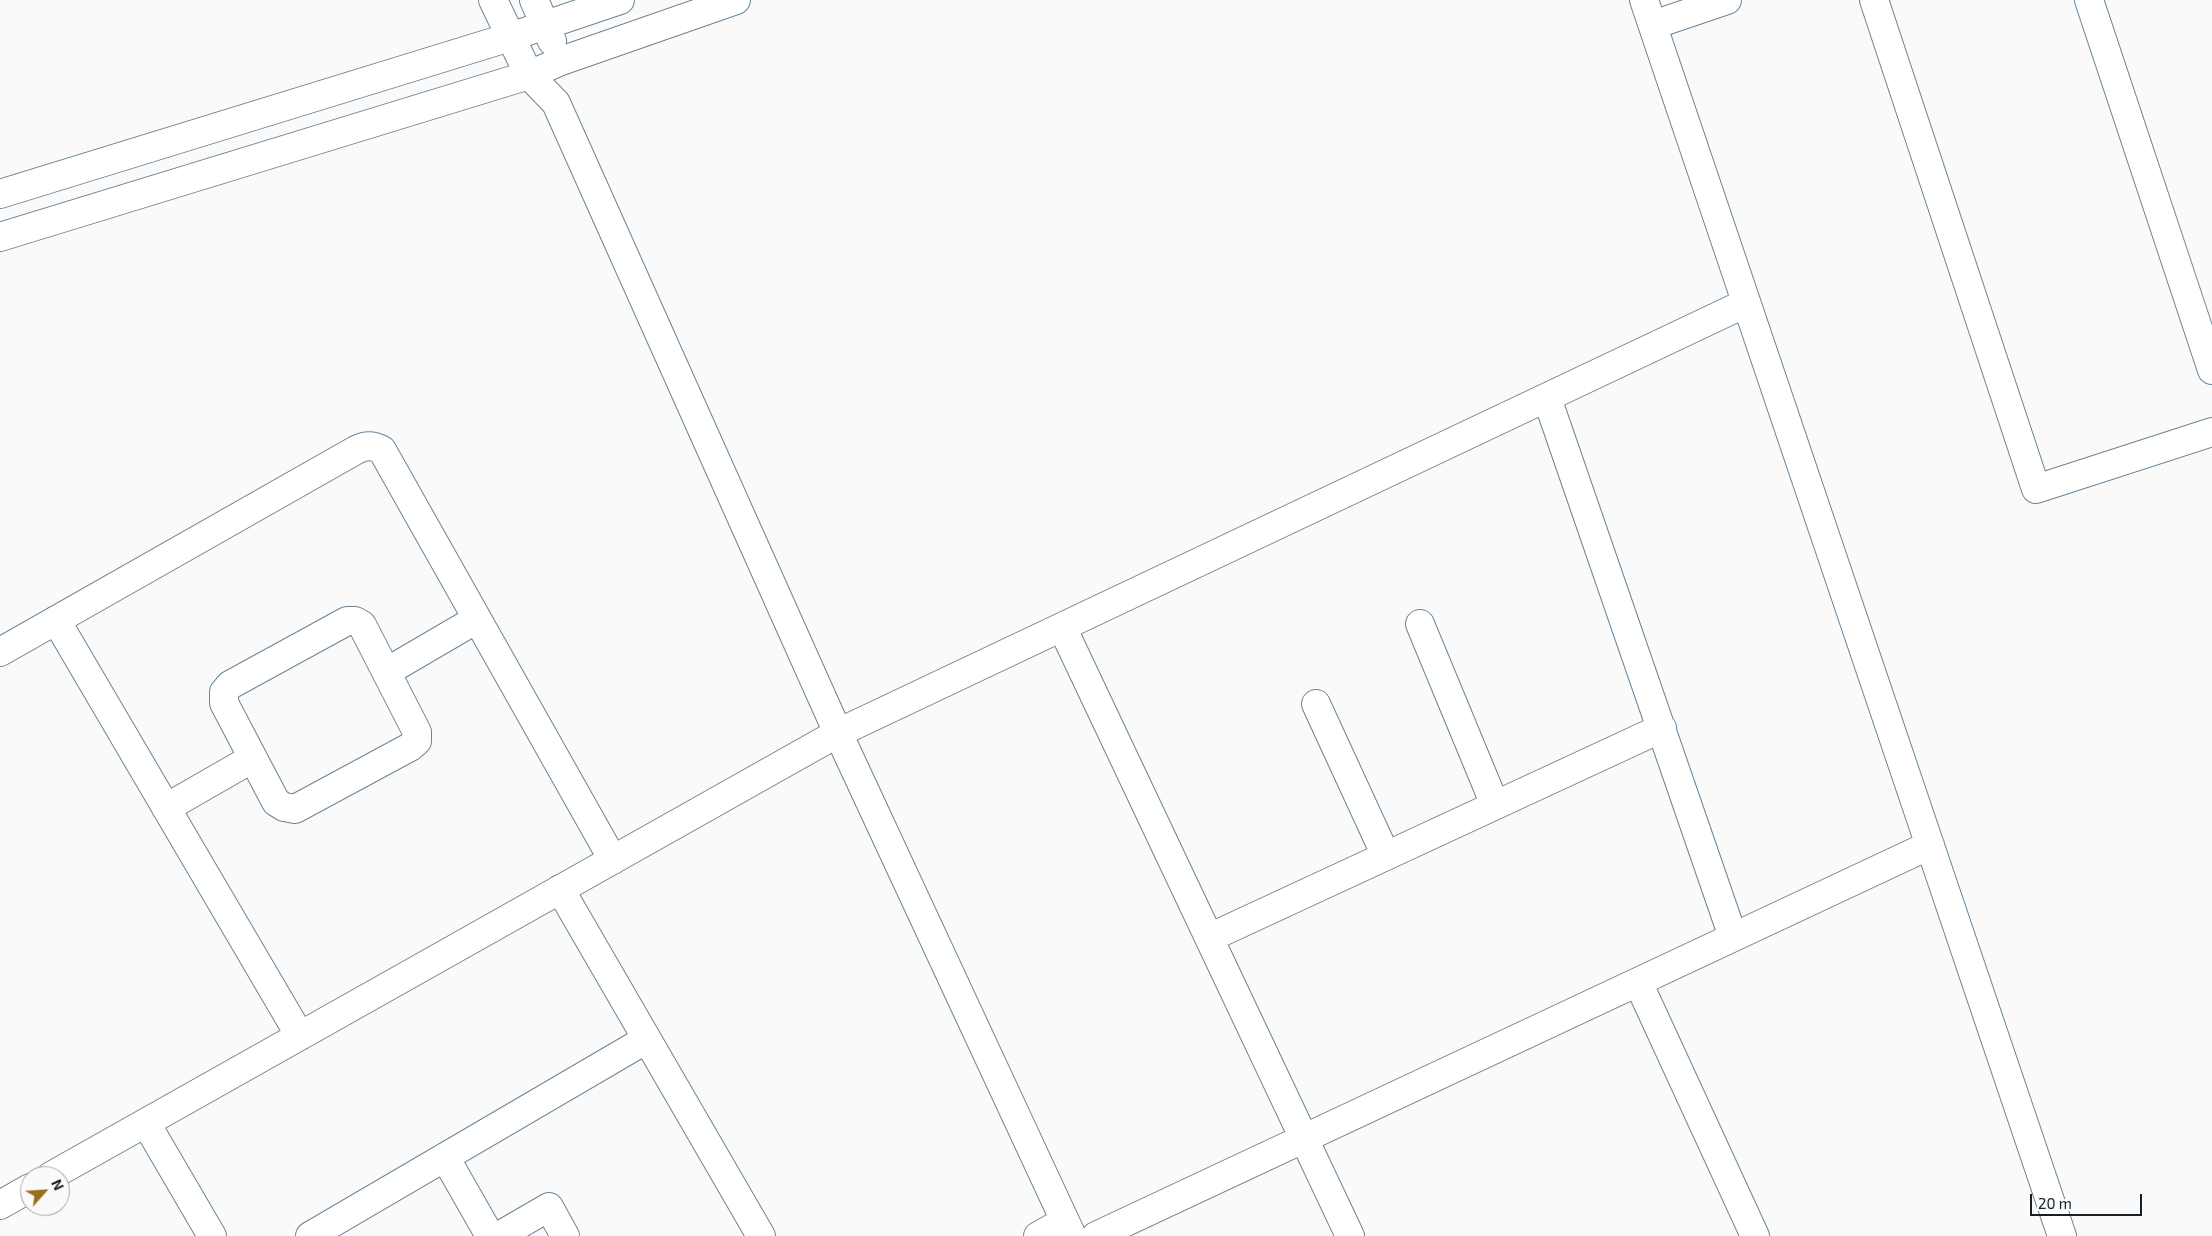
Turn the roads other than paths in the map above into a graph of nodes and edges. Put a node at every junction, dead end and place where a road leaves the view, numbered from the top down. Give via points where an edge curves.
1 (493, 0) edge
2 (534, 0) edge
3 (620, 0) edge
4 (736, 0) edge
5 (1644, 0) edge
6 (1727, 0) edge
7 (1874, 0) edge
8 (2089, 0) edge
9 (545, 25) junction
10 (1653, 25) junction
11 (510, 37) junction
12 (561, 61) junction
13 (529, 75) junction
14 (556, 103) junction
15 (0, 194) edge
16 (0, 236) edge
17 (1746, 303) junction
18 (2212, 370) edge
19 (1548, 398) junction
20 (2212, 432) edge
21 (477, 619) junction
22 (56, 620) junction
23 (1420, 624) dead end
24 (1062, 627) junction
25 (0, 652) edge
26 (388, 672) junction
27 (1316, 704) dead end
28 (1662, 728) junction
29 (838, 733) junction
30 (253, 758) junction
31 (1495, 806) junction
32 (166, 808) junction
33 (1930, 845) junction
34 (1386, 856) junction
35 (613, 860) junction
36 (560, 889) junction
37 (1733, 937) junction
38 (1209, 938) junction
39 (1638, 982) junction
40 (300, 1036) junction
41 (647, 1039) junction
42 (146, 1123) junction
43 (1304, 1138) junction
44 (445, 1157) junction
45 (69, 1166) edge
46 (20, 1194) edge
47 (0, 1205) edge
48 (1068, 1228) edge
49 (212, 1236) edge
50 (310, 1236) edge
51 (490, 1236) edge
52 (499, 1236) edge
53 (566, 1236) edge
54 (760, 1236) edge
55 (1038, 1236) edge
56 (1096, 1236) edge
57 (1350, 1236) edge
58 (1755, 1236) edge
59 (2062, 1236) edge

1 - 11 street
2 - 9 street
3 - 9 street
4 - 12 street
5 - 10 street
6 - 10 street
7 - 20 street via 2036,489
8 - 18 street
9 - 11 street
9 - 12 street
10 - 17 street
11 - 13 street
11 - 15 street
12 - 13 street
12 - 14 street
13 - 14 street
13 - 16 street
14 - 29 street
17 - 19 street
17 - 33 street
19 - 24 street
19 - 28 street
21 - 22 street via 382,450 369,446 356,450
21 - 26 street
21 - 35 street
22 - 25 street
22 - 32 street
23 - 31 street
24 - 29 street
24 - 38 street
26 - 30 street via 362,625 347,621 230,685 224,692 224,703
26 - 30 street via 417,732 417,741 410,747 295,809 276,802
27 - 34 street
28 - 31 street
28 - 37 street
29 - 35 street
29 - 48 street
30 - 32 street
31 - 34 street
32 - 40 street
33 - 37 street
33 - 59 street
34 - 38 street
35 - 36 street
36 - 40 street
36 - 41 street
37 - 39 street
38 - 43 street
39 - 43 street
39 - 58 street
40 - 42 street
41 - 44 street
41 - 54 street
42 - 45 street
42 - 49 street
43 - 56 street
43 - 57 street
44 - 50 street
44 - 51 street
46 - 47 street
48 - 55 street
52 - 53 street via 549,1207

